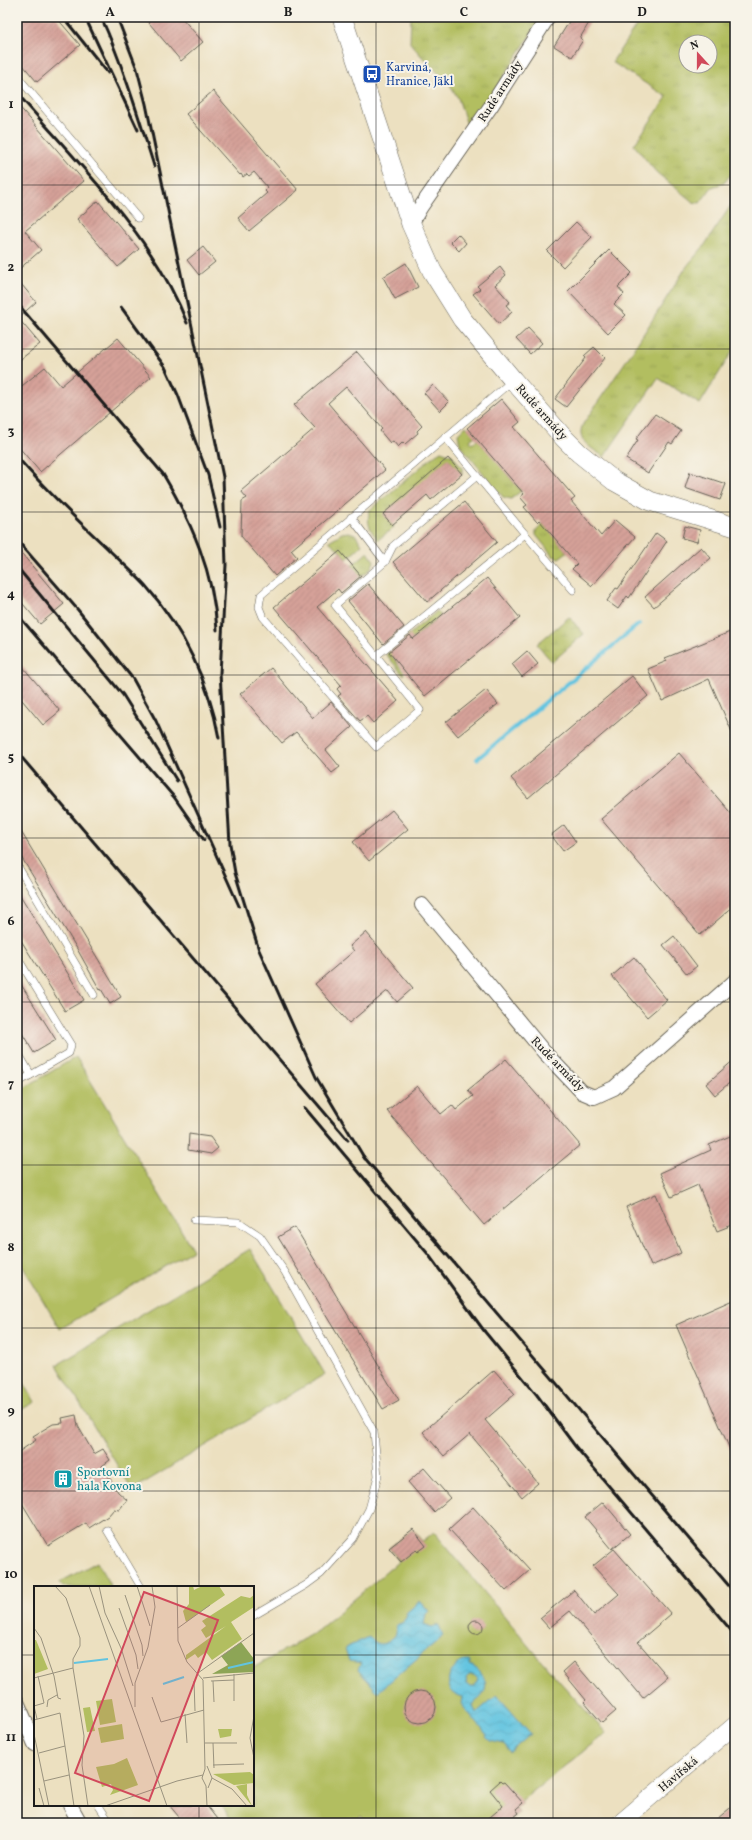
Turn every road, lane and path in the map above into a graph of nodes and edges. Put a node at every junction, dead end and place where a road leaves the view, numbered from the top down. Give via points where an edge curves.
1 (342, 17) edge
2 (548, 17) edge
3 (17, 76) edge
4 (138, 218) dead end
5 (411, 224) junction
6 (513, 380) junction
7 (445, 437) junction
8 (477, 476) junction
9 (351, 517) junction
10 (735, 527) edge
11 (525, 534) junction
12 (385, 562) junction
13 (572, 590) dead end
14 (376, 656) junction
15 (17, 865) edge
16 (422, 905) dead end
17 (17, 957) edge
18 (735, 981) edge
19 (94, 995) dead end
20 (17, 1051) edge
21 (32, 1075) junction
22 (17, 1084) edge
23 (194, 1220) dead end
24 (107, 1530) dead end
25 (140, 1586) edge
26 (254, 1615) edge
27 (17, 1702) edge
28 (735, 1725) edge
29 (34, 1742) edge
30 (71, 1806) edge
31 (99, 1806) edge
32 (80, 1823) edge
33 (110, 1823) edge
34 (620, 1823) edge

1 - 5 main road, Rudé armády
2 - 5 street, Rudé armády
3 - 4 lane
5 - 6 main road, Rudé armády via 427,261 449,300
6 - 7 lane
6 - 10 main road, Rudé armády via 569,443 614,481 650,501
7 - 8 lane
7 - 9 lane
8 - 11 lane
8 - 12 lane via 393,546
9 - 12 lane
9 - 14 lane via 261,595 259,607 263,617 376,747 420,710
11 - 13 lane
11 - 14 lane
12 - 14 lane via 334,605
15 - 19 lane
16 - 18 street, Rudé armády via 544,1052 582,1092 594,1097 614,1088
17 - 21 lane via 71,1045 69,1053
20 - 21 lane
21 - 22 lane
23 - 26 lane via 239,1222 260,1236 285,1272 374,1432 378,1476 369,1509 353,1538 321,1574
24 - 25 lane
27 - 29 street
28 - 34 street, Havířská
30 - 32 street
31 - 33 lane

